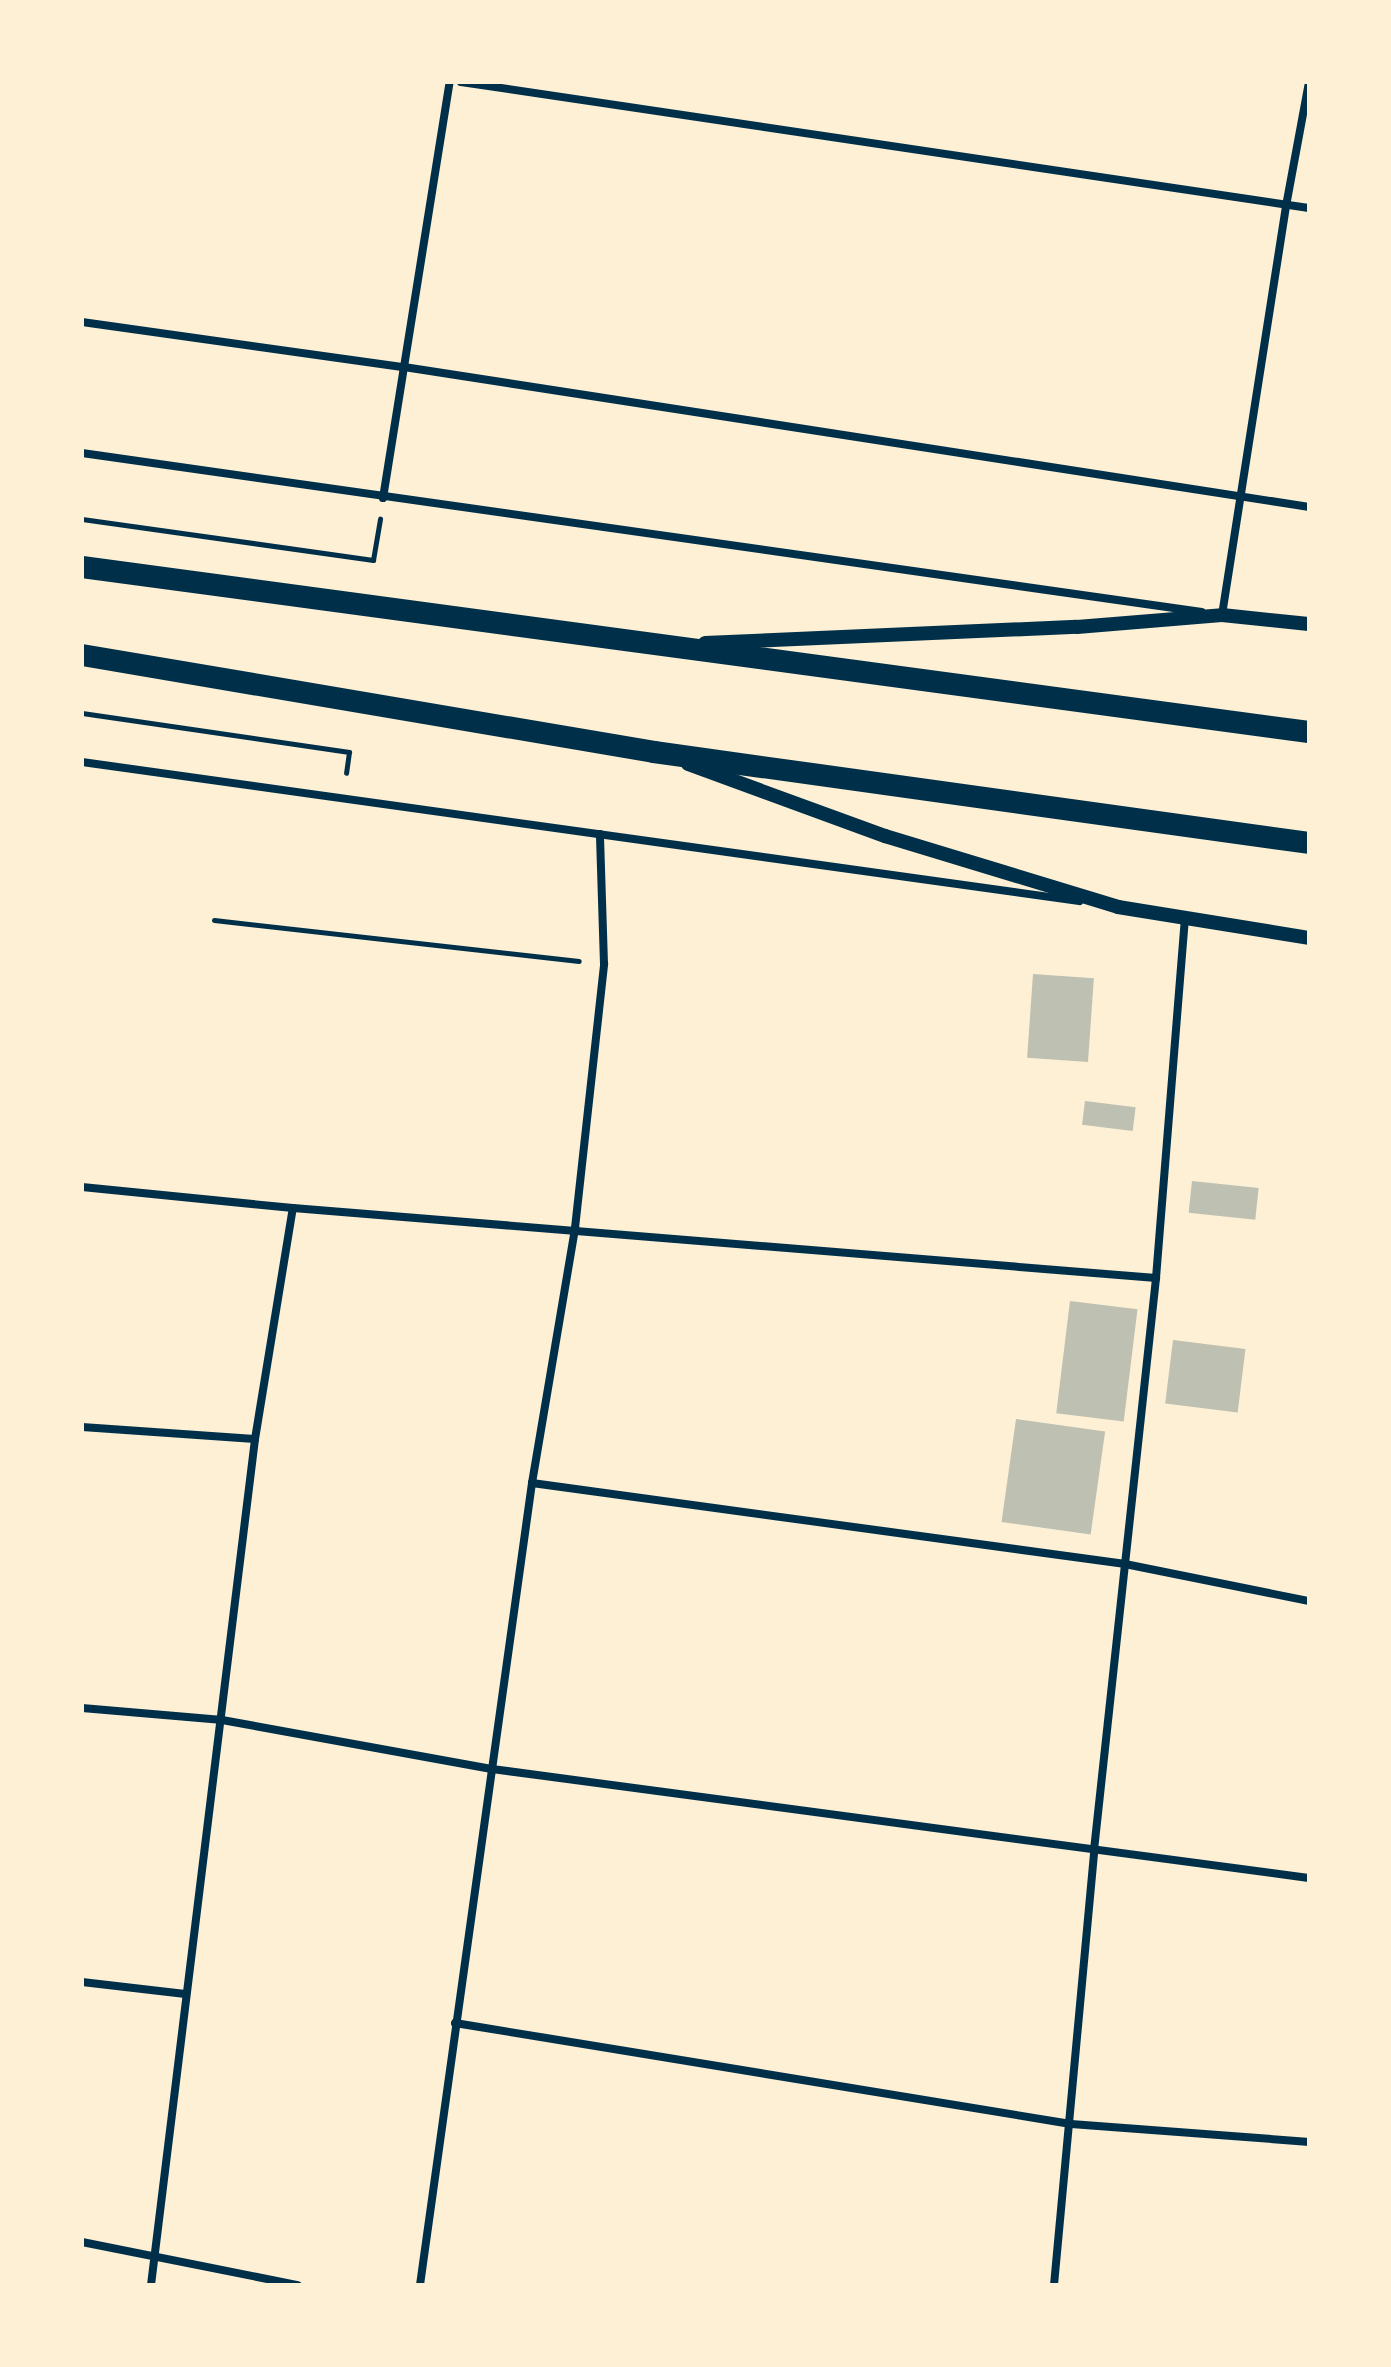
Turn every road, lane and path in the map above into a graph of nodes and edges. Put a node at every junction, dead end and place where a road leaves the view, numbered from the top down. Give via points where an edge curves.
1 (450, 82) edge
2 (461, 82) edge
3 (1309, 82) edge
4 (1286, 206) junction
5 (1309, 208) edge
6 (82, 322) edge
7 (404, 367) junction
8 (82, 453) edge
9 (383, 498) junction
10 (1240, 498) junction
11 (1309, 507) edge
12 (82, 519) edge
13 (82, 567) edge
14 (1222, 615) junction
15 (1309, 624) edge
16 (665, 645) junction
17 (82, 655) edge
18 (82, 713) edge
19 (1309, 732) edge
20 (654, 752) junction
21 (82, 762) edge
22 (343, 798) junction
23 (600, 834) junction
24 (1309, 843) edge
25 (1118, 907) junction
26 (1185, 919) junction
27 (214, 920) dead end
28 (1309, 938) edge
29 (604, 964) junction
30 (82, 1187) edge
31 (293, 1208) junction
32 (575, 1228) junction
33 (1156, 1278) junction
34 (82, 1427) edge
35 (255, 1439) junction
36 (532, 1483) junction
37 (1125, 1564) junction
38 (1309, 1601) edge
39 (82, 1708) edge
40 (222, 1720) junction
41 (492, 1769) junction
42 (1094, 1850) junction
43 (1309, 1878) edge
44 (82, 1982) edge
45 (185, 1994) junction
46 (455, 2023) junction
47 (1071, 2124) junction
48 (1309, 2142) edge
49 (82, 2242) edge
50 (156, 2256) junction
51 (151, 2285) edge
52 (298, 2285) edge
53 (420, 2285) edge
54 (1054, 2285) edge

1 - 7 street
2 - 4 street
3 - 4 street
4 - 5 street
4 - 10 street
6 - 7 street
7 - 9 street
7 - 10 street
8 - 9 street
9 - 12 path via 373,560
9 - 14 street
10 - 11 street
10 - 14 street
13 - 16 highway
14 - 15 street
14 - 16 street via 1077,627
16 - 19 highway
17 - 20 highway
18 - 22 path via 349,752
20 - 24 highway
20 - 25 street via 885,836
21 - 22 street
22 - 23 street
23 - 25 street
23 - 29 street
25 - 26 street
26 - 28 street
26 - 33 street
27 - 29 path
29 - 32 street
30 - 31 street
31 - 32 street
31 - 35 street
32 - 33 street
32 - 36 street
33 - 37 street
34 - 35 street
35 - 40 street
36 - 37 street
36 - 41 street
37 - 38 street
37 - 42 street
39 - 40 street
40 - 41 street
40 - 45 street
41 - 42 street
41 - 46 street
42 - 43 street
42 - 47 street
44 - 45 street
45 - 50 street
46 - 47 street
46 - 53 street
47 - 48 street
47 - 54 street
49 - 50 street
50 - 51 street
50 - 52 street

